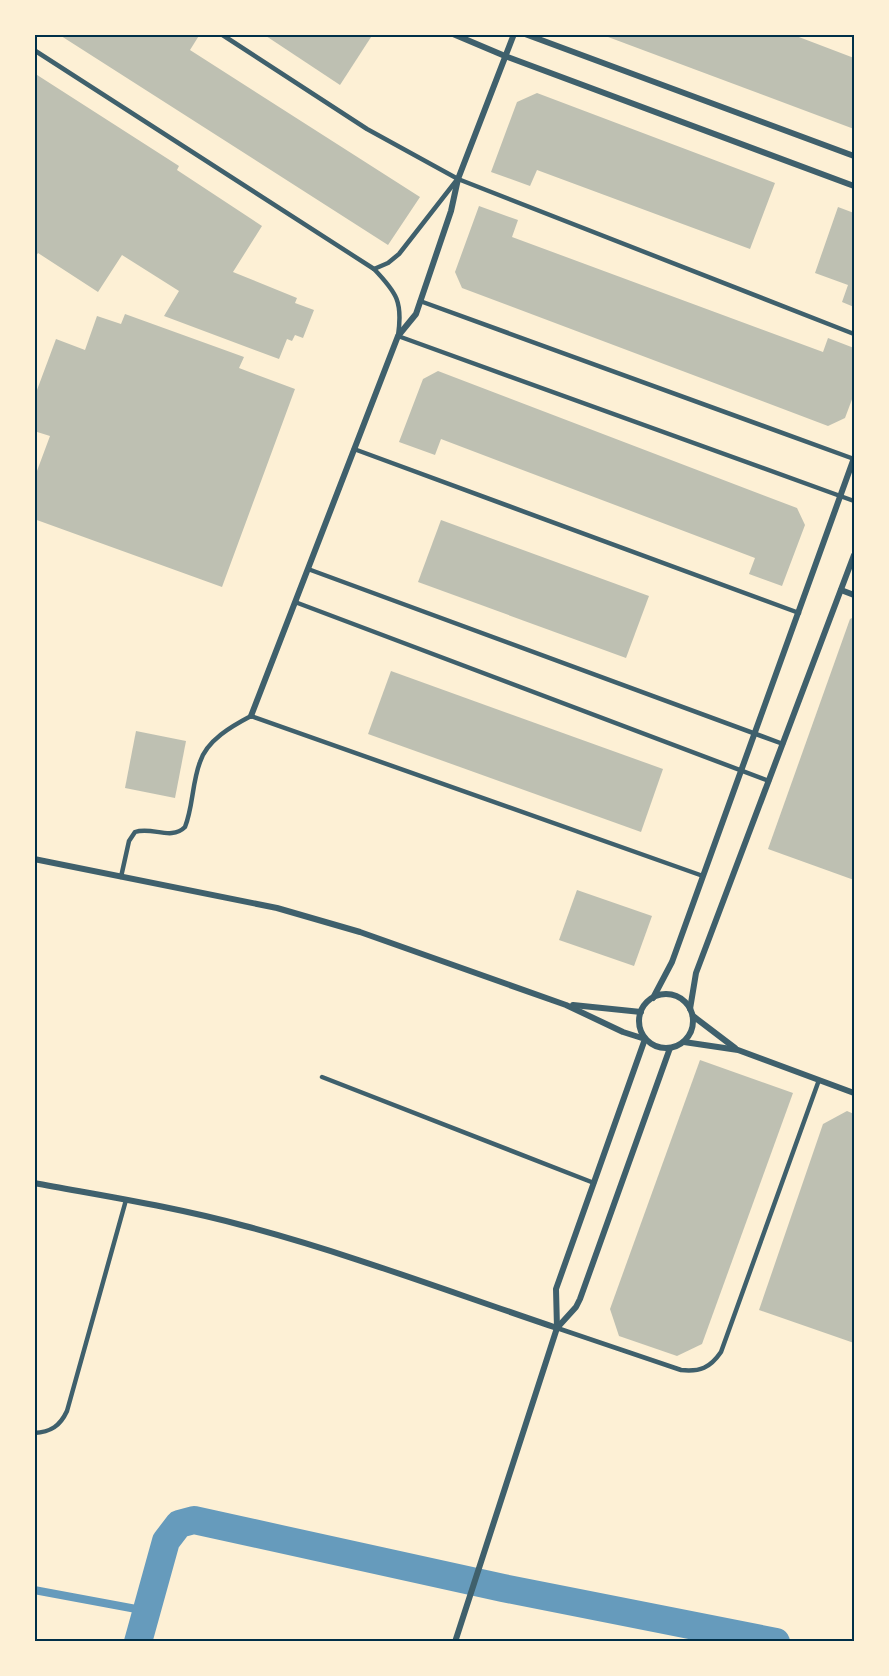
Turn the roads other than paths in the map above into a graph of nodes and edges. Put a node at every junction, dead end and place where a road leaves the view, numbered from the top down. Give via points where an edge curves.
1 (221, 34) edge
2 (453, 34) edge
3 (514, 34) edge
4 (525, 34) edge
5 (34, 50) edge
6 (506, 56) junction
7 (855, 156) edge
8 (458, 179) junction
9 (855, 186) edge
10 (374, 269) junction
11 (420, 301) junction
12 (855, 334) edge
13 (398, 336) junction
14 (354, 449) junction
15 (854, 459) edge
16 (841, 496) junction
17 (855, 501) edge
18 (855, 555) edge
19 (308, 569) junction
20 (841, 590) junction
21 (855, 594) edge
22 (295, 602) junction
23 (799, 613) junction
24 (251, 716) junction
25 (755, 734) junction
26 (783, 744) junction
27 (742, 770) junction
28 (769, 781) junction
29 (34, 859) edge
30 (703, 876) junction
31 (121, 877) junction
32 (653, 998) junction
33 (566, 1005) junction
34 (690, 1009) junction
35 (640, 1012) junction
36 (693, 1016) junction
37 (645, 1039) junction
38 (684, 1041) junction
39 (670, 1048) junction
40 (738, 1050) junction
41 (322, 1077) dead end
42 (819, 1080) junction
43 (854, 1091) edge
44 (34, 1183) edge
45 (594, 1184) junction
46 (126, 1200) junction
47 (557, 1328) junction
48 (34, 1433) edge
49 (455, 1641) edge

1 - 8 lane via 368,129
2 - 6 street
3 - 6 street
4 - 7 street
5 - 10 lane
6 - 8 street
6 - 9 street
8 - 10 lane via 399,254
8 - 11 street
8 - 12 lane
10 - 13 lane via 397,299 401,315
11 - 13 street via 416,314
11 - 15 lane
13 - 14 street
13 - 16 lane
14 - 19 street
14 - 23 lane
15 - 16 street
16 - 17 lane
16 - 23 street
18 - 20 street
19 - 22 street
19 - 25 lane
20 - 21 street
20 - 26 street
22 - 24 street
22 - 27 lane
23 - 25 street
24 - 30 lane
24 - 31 lane via 225,731 205,752 185,827 171,834 135,832 129,841
25 - 26 lane
25 - 27 street
26 - 28 street
27 - 28 lane
27 - 30 street
28 - 34 street via 696,973
29 - 31 street
30 - 32 street via 672,962
31 - 33 street via 277,908 360,932
32 - 34 street via 678,997
32 - 35 street
33 - 35 street
33 - 37 street
34 - 36 street
35 - 37 street via 639,1026
36 - 38 street via 690,1035
36 - 40 street
37 - 39 street via 657,1047
37 - 45 street
38 - 39 street
38 - 40 street
39 - 47 street via 580,1299
40 - 42 street
41 - 45 lane
42 - 43 street
42 - 47 lane via 721,1352 713,1363 704,1369 681,1370
44 - 46 street
45 - 47 street via 556,1289
46 - 47 street via 244,1226
46 - 48 lane via 67,1411 54,1429
47 - 49 street

